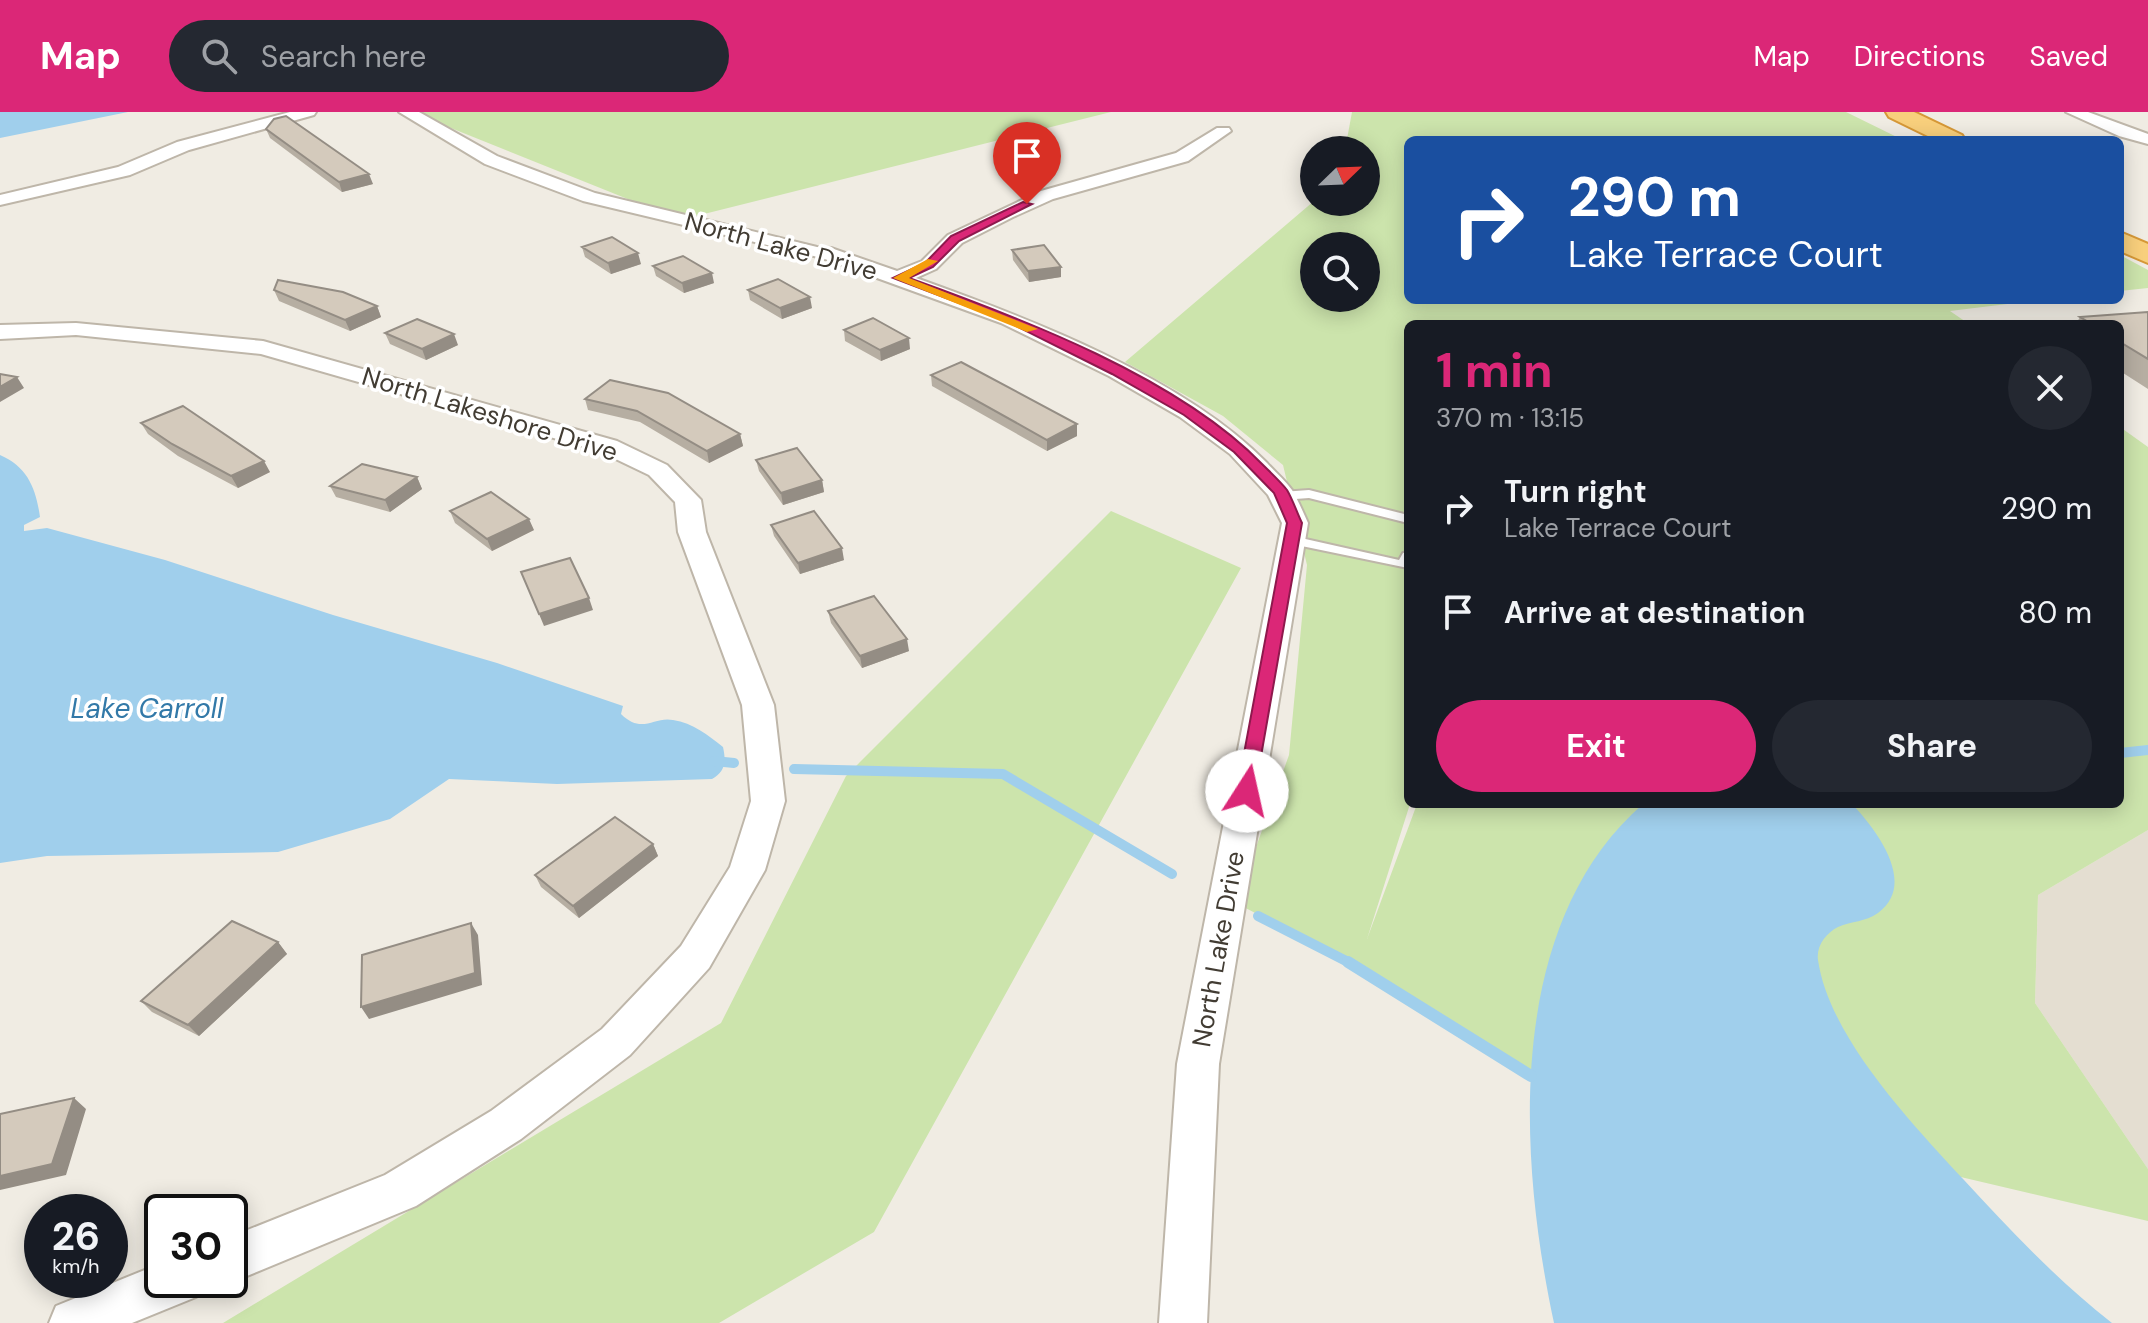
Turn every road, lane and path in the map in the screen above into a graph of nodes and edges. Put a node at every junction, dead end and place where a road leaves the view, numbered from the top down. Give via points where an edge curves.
1 (308, 112) edge
2 (407, 112) edge
3 (2074, 112) edge
4 (1889, 116) edge
5 (1223, 131) dead end
6 (1916, 136) edge
7 (1943, 136) edge
8 (2148, 139) edge
9 (0, 200) edge
10 (2124, 224) edge
11 (2148, 235) edge
12 (2124, 242) edge
13 (2148, 255) edge
14 (899, 278) junction
15 (0, 332) edge
16 (1282, 496) junction
17 (1404, 518) edge
18 (1292, 540) junction
19 (1404, 565) edge
20 (248, 1253) edge
21 (144, 1294) edge
22 (73, 1323) edge
23 (1183, 1323) edge

1 - 9 street via 183,146 124,171
2 - 14 street, North Lake Drive via 491,160 589,197 824,252
3 - 8 street
4 - 6 highway
4 - 7 highway
5 - 14 street via 1182,157 1047,195 1006,213 955,239 929,265
10 - 11 highway
12 - 13 highway
14 - 16 street, North Lake Drive via 1009,318 1117,371 1239,449
15 - 20 street, North Lakeshore Drive via 76,329 263,348 608,446 658,470 688,500 692,532 758,705 768,801 747,870 695,957 616,1042 506,1125 400,1191
16 - 17 lane via 1309,494
16 - 18 street, North Lake Drive via 1295,523
18 - 19 lane
18 - 23 street, North Lake Drive via 1198,1064
21 - 22 street

